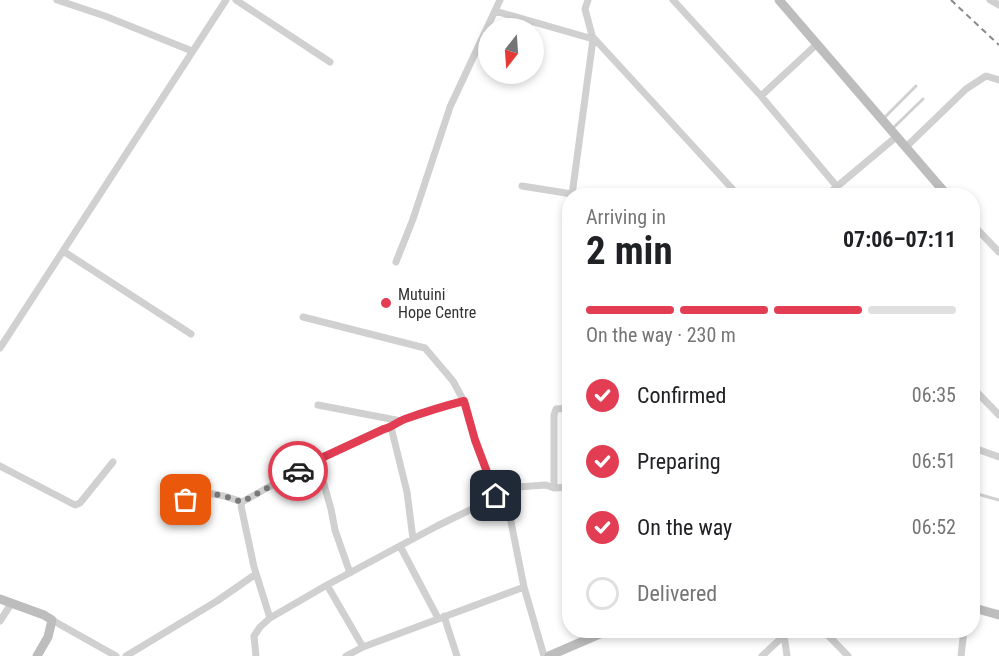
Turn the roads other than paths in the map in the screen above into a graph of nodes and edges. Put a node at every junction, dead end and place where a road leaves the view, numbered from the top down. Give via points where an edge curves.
1 (57, 0) edge
2 (226, 0) edge
3 (236, 0) edge
4 (500, 0) edge
5 (588, 0) edge
6 (673, 0) edge
7 (779, 0) edge
8 (990, 0) edge
9 (999, 5) edge
10 (495, 11) junction
11 (592, 37) junction
12 (817, 44) junction
13 (192, 51) junction
14 (330, 62) dead end
15 (998, 80) edge
16 (916, 86) dead end
17 (760, 96) junction
18 (923, 99) dead end
19 (882, 120) junction
20 (893, 134) junction
21 (906, 147) junction
22 (522, 186) dead end
23 (837, 186) joint
24 (573, 188) edge
25 (732, 188) edge
26 (940, 188) edge
27 (562, 193) edge
28 (980, 232) edge
29 (63, 251) junction
30 (999, 252) edge
31 (396, 262) dead end
32 (303, 317) dead end
33 (191, 334) dead end
34 (0, 348) edge
35 (980, 395) edge
36 (464, 401) junction
37 (318, 405) dead end
38 (562, 408) edge
39 (999, 415) edge
40 (401, 420) junction
41 (391, 427) junction
42 (980, 449) edge
43 (999, 457) edge
44 (317, 460) junction
45 (113, 462) dead end
46 (0, 466) edge
47 (554, 488) junction
48 (562, 488) edge
49 (505, 492) junction
50 (980, 495) edge
51 (496, 496) junction
52 (186, 500) dead end
53 (999, 500) edge
54 (242, 502) junction
55 (413, 539) junction
56 (400, 546) junction
57 (350, 573) junction
58 (256, 574) junction
59 (327, 585) junction
60 (524, 587) junction
61 (0, 599) edge
62 (11, 604) junction
63 (980, 610) edge
64 (999, 615) edge
65 (441, 617) junction
66 (270, 618) junction
67 (52, 620) junction
68 (0, 621) edge
69 (594, 638) edge
70 (782, 638) edge
71 (784, 638) edge
72 (831, 638) edge
73 (963, 638) edge
74 (363, 646) junction
75 (566, 653) edge
76 (37, 656) edge
77 (116, 656) edge
78 (126, 656) edge
79 (256, 656) edge
80 (346, 656) edge
81 (457, 656) edge
82 (544, 656) edge
83 (549, 656) edge
84 (762, 656) edge
85 (787, 656) edge
86 (848, 656) edge
87 (961, 656) edge

1 - 13 street
2 - 13 street
3 - 14 street
4 - 10 street
5 - 11 street via 585,9
6 - 17 street
7 - 12 main road
8 - 9 street
10 - 11 street
10 - 31 street via 450,107
11 - 24 street
11 - 25 street
12 - 17 street
12 - 19 main road
13 - 29 street
15 - 21 street via 986,76 966,89
16 - 19 lane
17 - 23 street
18 - 20 lane
19 - 20 main road
20 - 21 main road
20 - 23 street
21 - 26 main road
22 - 27 street
28 - 30 street
29 - 33 street
29 - 34 street
32 - 36 street via 426,348
35 - 39 street
36 - 40 street
36 - 51 street
37 - 40 street
38 - 47 street via 556,408 554,415
40 - 41 street
41 - 44 street
41 - 55 street via 407,492
42 - 43 street
44 - 54 street
44 - 57 street
45 - 46 street via 75,505
47 - 48 street
47 - 49 street via 532,485
49 - 51 street
49 - 60 street
50 - 53 lane
51 - 55 street
52 - 54 street via 214,493
54 - 58 street
55 - 56 street
56 - 57 street
56 - 65 street
57 - 59 street
58 - 66 street
58 - 78 street
59 - 66 street
59 - 74 street
60 - 65 street
60 - 82 street
61 - 62 main road
62 - 67 main road
62 - 68 street
63 - 64 main road
65 - 74 street
65 - 81 street
66 - 79 street via 254,636
67 - 76 main road
67 - 77 street
69 - 75 main road
70 - 84 street
71 - 85 street
72 - 86 street
73 - 87 street
74 - 80 street
75 - 83 main road

